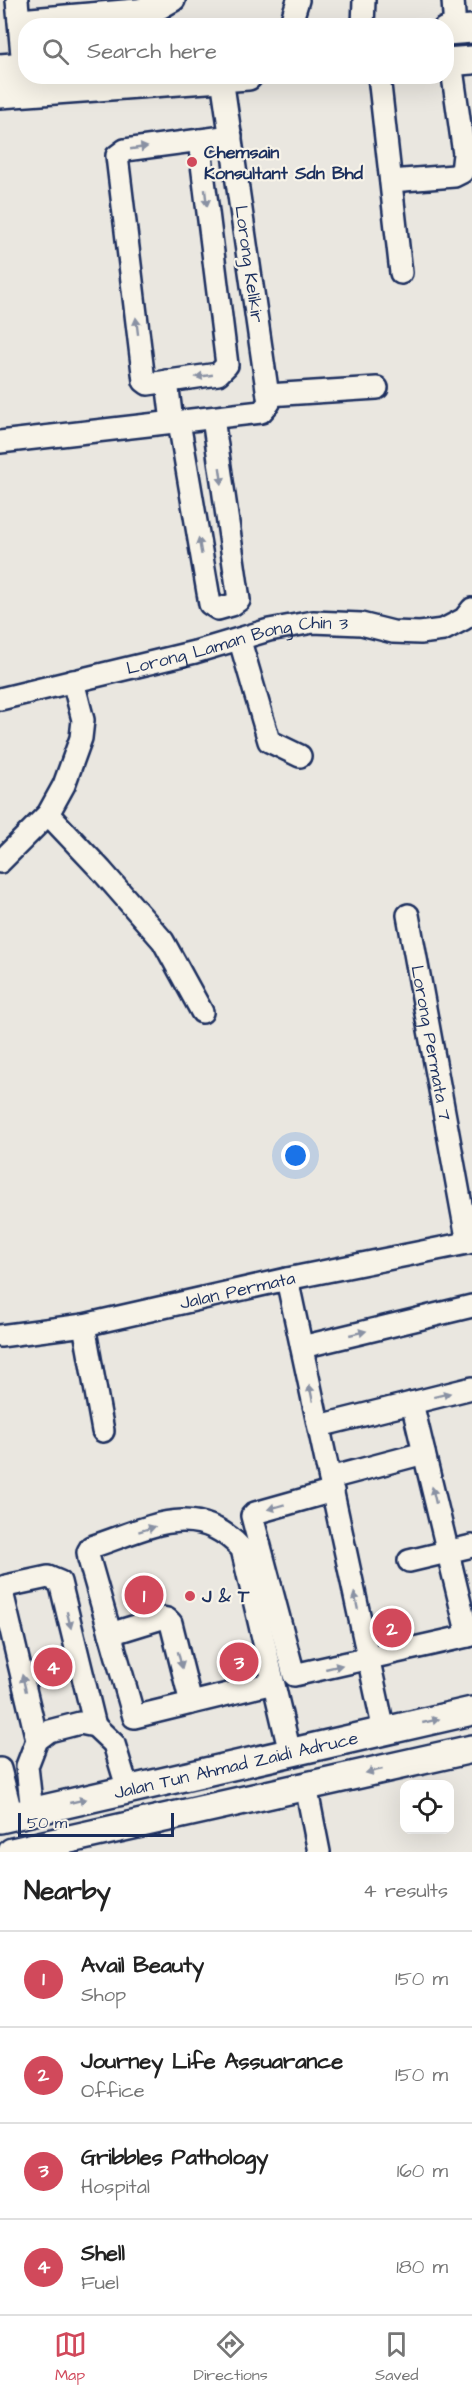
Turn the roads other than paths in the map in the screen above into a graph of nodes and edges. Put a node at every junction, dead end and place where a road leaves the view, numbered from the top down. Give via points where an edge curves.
1 (174, 0) edge
2 (298, 0) edge
3 (364, 0) edge
4 (453, 0) edge
5 (18, 10) edge
6 (292, 18) edge
7 (363, 18) edge
8 (458, 30) edge
9 (457, 61) edge
10 (16, 67) edge
11 (138, 84) edge
12 (235, 84) edge
13 (380, 84) edge
14 (0, 94) edge
15 (231, 136) junction
16 (199, 140) junction
17 (391, 181) junction
18 (401, 273) dead end
19 (167, 381) junction
20 (376, 388) dead end
21 (264, 404) junction
22 (213, 418) junction
23 (176, 422) junction
24 (0, 442) edge
25 (472, 609) edge
26 (240, 641) junction
27 (73, 681) junction
28 (0, 699) edge
29 (300, 756) dead end
30 (48, 814) junction
31 (0, 862) edge
32 (408, 915) dead end
33 (202, 1012) dead end
34 (470, 1242) edge
35 (287, 1279) junction
36 (472, 1306) edge
37 (84, 1325) junction
38 (0, 1336) edge
39 (302, 1347) junction
40 (472, 1388) edge
41 (412, 1403) junction
42 (319, 1426) junction
43 (103, 1431) dead end
44 (424, 1453) junction
45 (331, 1485) junction
46 (252, 1520) junction
47 (230, 1535) junction
48 (472, 1546) edge
49 (448, 1551) junction
50 (409, 1561) dead end
51 (110, 1634) junction
52 (470, 1635) edge
53 (369, 1659) junction
54 (273, 1683) junction
55 (191, 1703) junction
56 (472, 1711) edge
57 (95, 1726) junction
58 (384, 1731) junction
59 (37, 1740) junction
60 (472, 1749) edge
61 (290, 1753) junction
62 (0, 1769) edge
63 (306, 1786) junction
64 (128, 1790) junction
65 (15, 1816) edge
66 (12, 1852) edge
67 (320, 1852) edge

1 - 5 street via 160,8
2 - 6 street
3 - 7 street
4 - 8 street
5 - 10 street
9 - 17 street via 462,172
11 - 14 main road
12 - 15 street, Lorong Kelikir
13 - 17 street
15 - 16 street
15 - 21 street, Lorong Kelikir
16 -> 19 street via 227,364 218,374
19 -> 16 street via 144,381 117,156 125,150
17 - 18 street
19 - 23 street
20 - 21 street
21 - 22 street
22 - 23 street
22 -> 23 street via 239,600 218,609 210,604
23 - 24 street
25 - 26 street, Lorong Laman Bong Chin 3 via 464,619 443,630 393,632 361,624 313,622 269,630
26 - 27 street, Lorong Laman Bong Chin 3
26 - 29 street via 269,741
27 - 28 street, Lorong Laman Bong Chin 3
27 - 30 street via 83,720 81,738 64,785
30 - 31 street
30 - 33 street via 163,941
32 - 34 street, Lorong Permata 7
34 - 35 street, Jalan Permata
35 - 37 street, Jalan Permata
35 - 39 street
39 -> 36 street
37 - 38 street, Jalan Permata
37 - 43 street
42 -> 39 street
41 -> 40 street
41 - 42 street
41 - 44 street
42 - 45 street
44 - 45 street
49 -> 44 street
45 -> 46 street via 255,1513
53 -> 45 street
46 - 47 street
46 -> 53 street via 294,1675
51 -> 47 street via 88,1559 91,1546 178,1520 209,1524
47 - 54 street via 242,1549
48 - 49 street
49 - 50 street
49 - 52 street
51 - 55 street via 134,1717
51 -> 55 street via 167,1618
52 - 53 street
53 - 58 street
54 - 55 street
54 - 61 street
58 -> 56 main road, Jalan Tun Ahmad Zaidi Adruce
57 - 59 street via 80,1723 49,1731
59 -> 57 street via 3,1596 6,1586 48,1577 60,1582
57 - 64 street via 114,1744
58 - 61 main road, Jalan Tun Ahmad Zaidi Adruce
59 - 65 street
60 -> 63 main road, Jalan Tun Ahmad Zaidi Adruce
61 - 64 main road, Jalan Tun Ahmad Zaidi Adruce
62 - 65 street
63 - 66 main road, Jalan Tun Ahmad Zaidi Adruce
63 - 67 street
65 -> 64 main road, Jalan Tun Ahmad Zaidi Adruce

